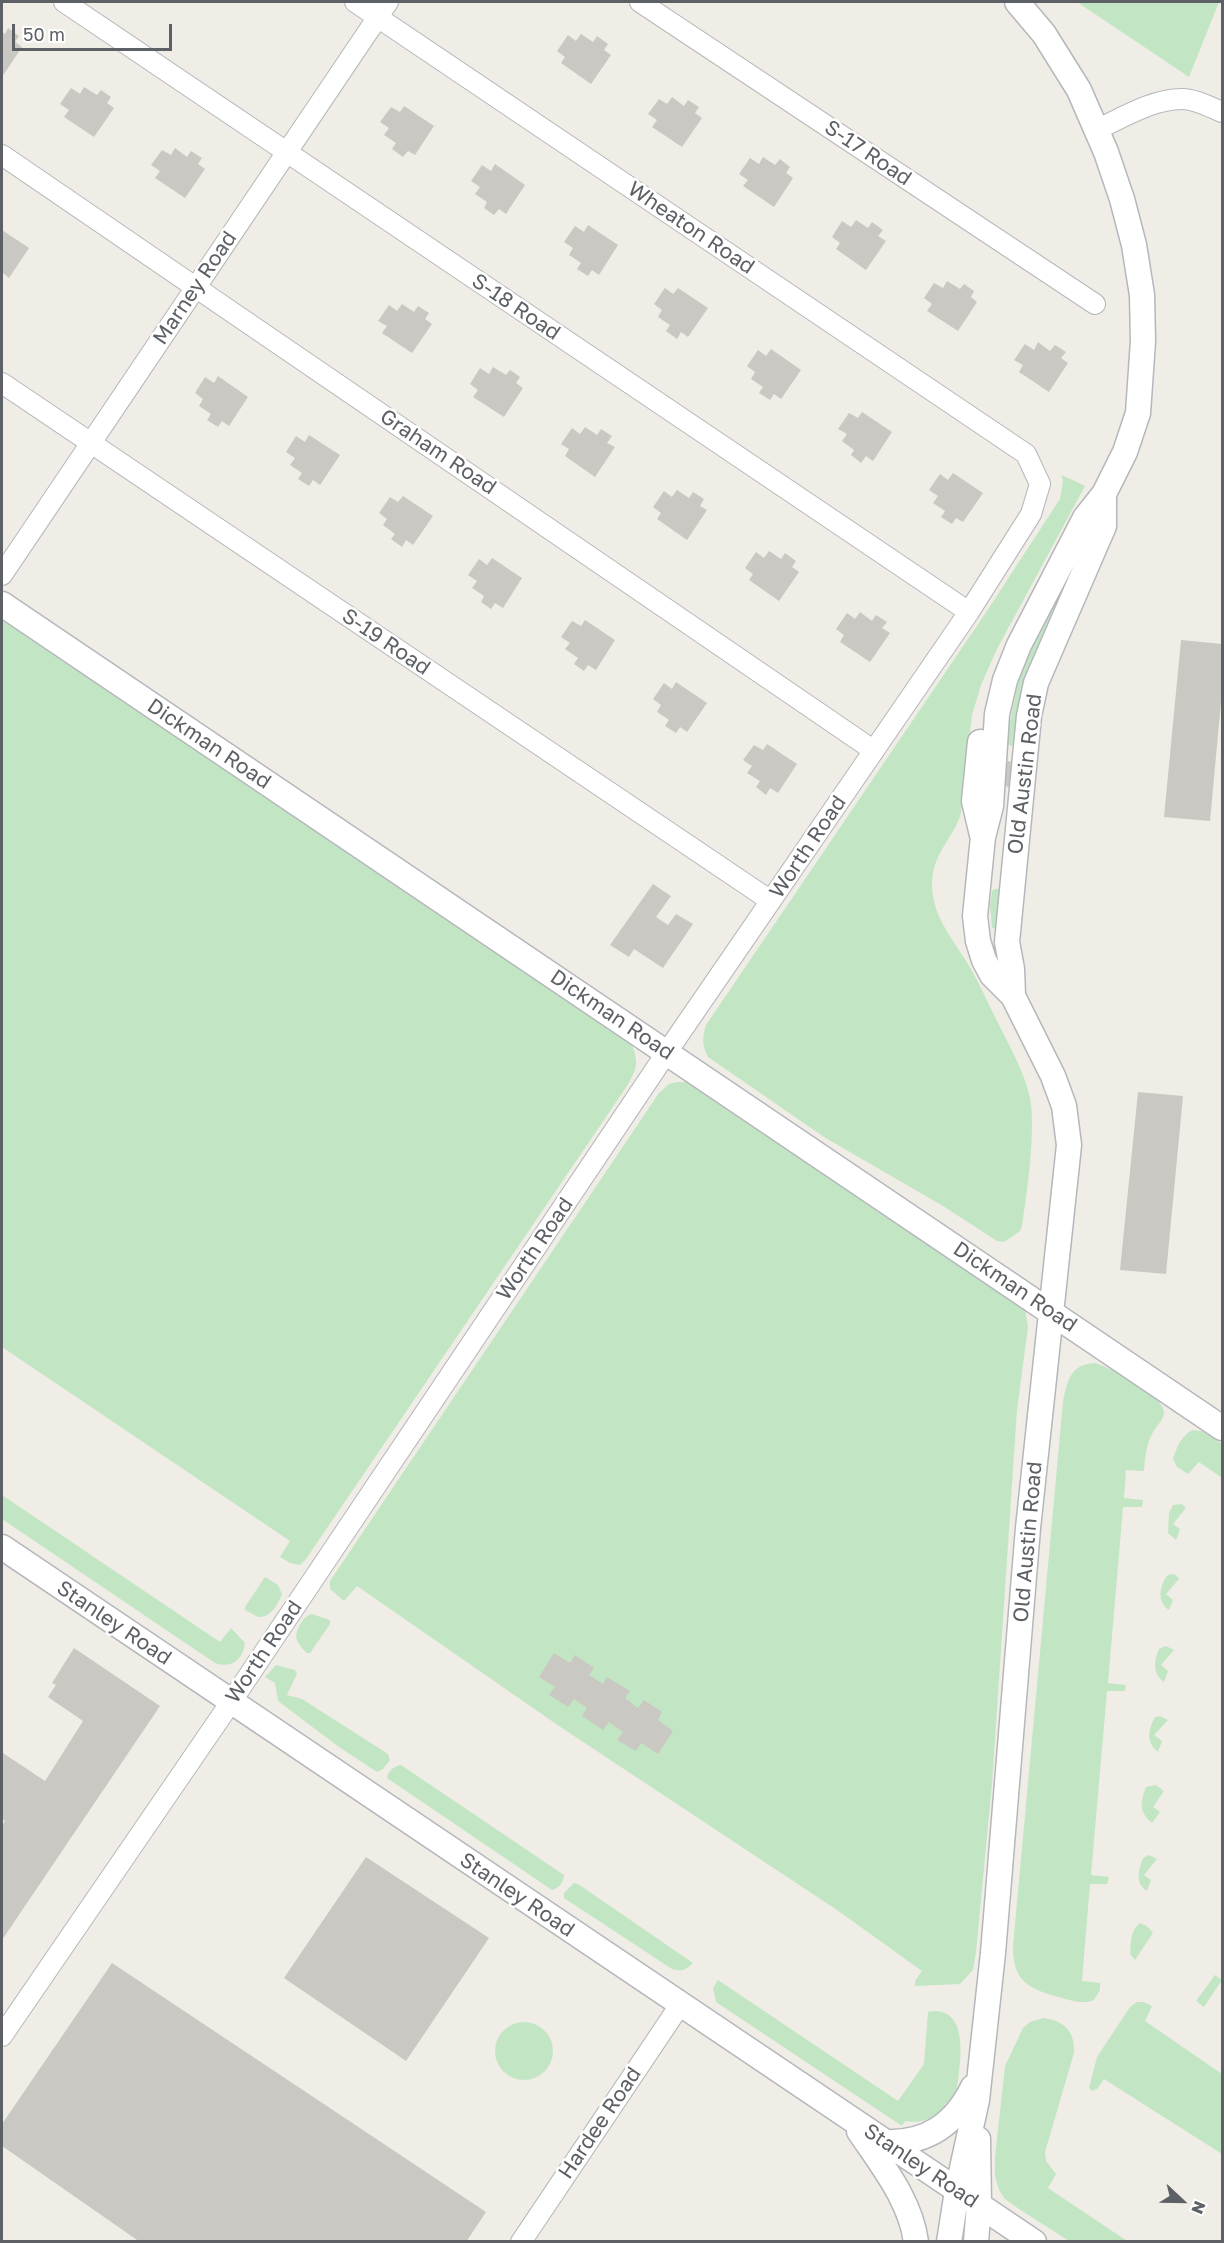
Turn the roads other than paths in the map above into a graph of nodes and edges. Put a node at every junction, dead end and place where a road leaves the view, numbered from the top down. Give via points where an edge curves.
1 (64, 2) edge
2 (355, 2) edge
3 (640, 2) edge
4 (1017, 2) edge
5 (383, 9) edge
6 (1222, 112) edge
7 (1096, 130) junction
8 (287, 152) junction
9 (2, 155) edge
10 (196, 287) junction
11 (1095, 304) dead end
12 (2, 382) edge
13 (91, 443) junction
14 (1026, 454) joint
15 (1104, 494) junction
16 (2, 575) edge
17 (2, 604) edge
18 (969, 612) junction
19 (873, 750) junction
20 (771, 901) junction
21 (1013, 996) junction
22 (667, 1052) junction
23 (1051, 1312) junction
24 (1222, 1428) edge
25 (2, 1547) edge
26 (231, 1702) junction
27 (680, 2004) junction
28 (2, 2036) edge
29 (980, 2074) junction
30 (977, 2100) junction
31 (853, 2121) junction
32 (884, 2142) junction
33 (957, 2191) junction
34 (979, 2205) junction
35 (521, 2241) edge
36 (916, 2241) edge
37 (949, 2241) edge
38 (976, 2241) edge
39 (1034, 2241) edge

1 - 8 street, S-18 Road
2 - 5 street, Wheaton Road
3 - 11 street, S-17 Road
4 - 7 street, Old Austin Road via 1044,34 1079,90
5 - 8 street, Marney Road
5 - 14 street, Wheaton Road
6 - 7 street via 1182,99 1152,105
7 - 15 street, Old Austin Road via 1122,199 1142,295 1138,413 1125,452
8 - 10 street, Marney Road
8 - 18 street, S-18 Road
9 - 10 street, Graham Road
10 - 13 street, Marney Road
10 - 19 street, Graham Road
12 - 13 street, S-19 Road
13 - 16 street, Marney Road
13 - 20 street, S-19 Road
14 - 18 street, Worth Road via 1040,484 1031,514
15 - 21 street, Old Austin Road via 1104,526 1036,683 1029,716 1007,942
15 - 21 street, Old Austin Road via 1085,518 1018,645 997,714 991,806 983,837 975,916 984,960 992,975
17 - 22 street, Dickman Road
18 - 19 street, Worth Road
19 - 20 street, Worth Road
20 - 22 street, Worth Road
21 - 23 street, Old Austin Road via 1053,1076 1066,1116 1069,1145
22 - 23 street, Dickman Road
22 - 26 street, Worth Road
23 - 24 street, Dickman Road
23 - 29 street, Old Austin Road
25 - 26 street, Stanley Road
26 - 27 street, Stanley Road
26 - 28 street, Worth Road
27 - 31 street, Stanley Road
27 - 35 street, Hardee Road
29 - 30 street, Old Austin Road
29 - 32 street via 965,2104 946,2126 917,2139
30 - 33 street, Old Austin Road
30 - 34 street, Old Austin Road
31 - 32 street, Stanley Road
31 - 36 street via 896,2187 915,2227
32 - 33 street, Stanley Road
33 - 34 street, Stanley Road
33 - 37 street, Old Austin Road
34 - 38 street, Old Austin Road
34 - 39 street, Stanley Road

